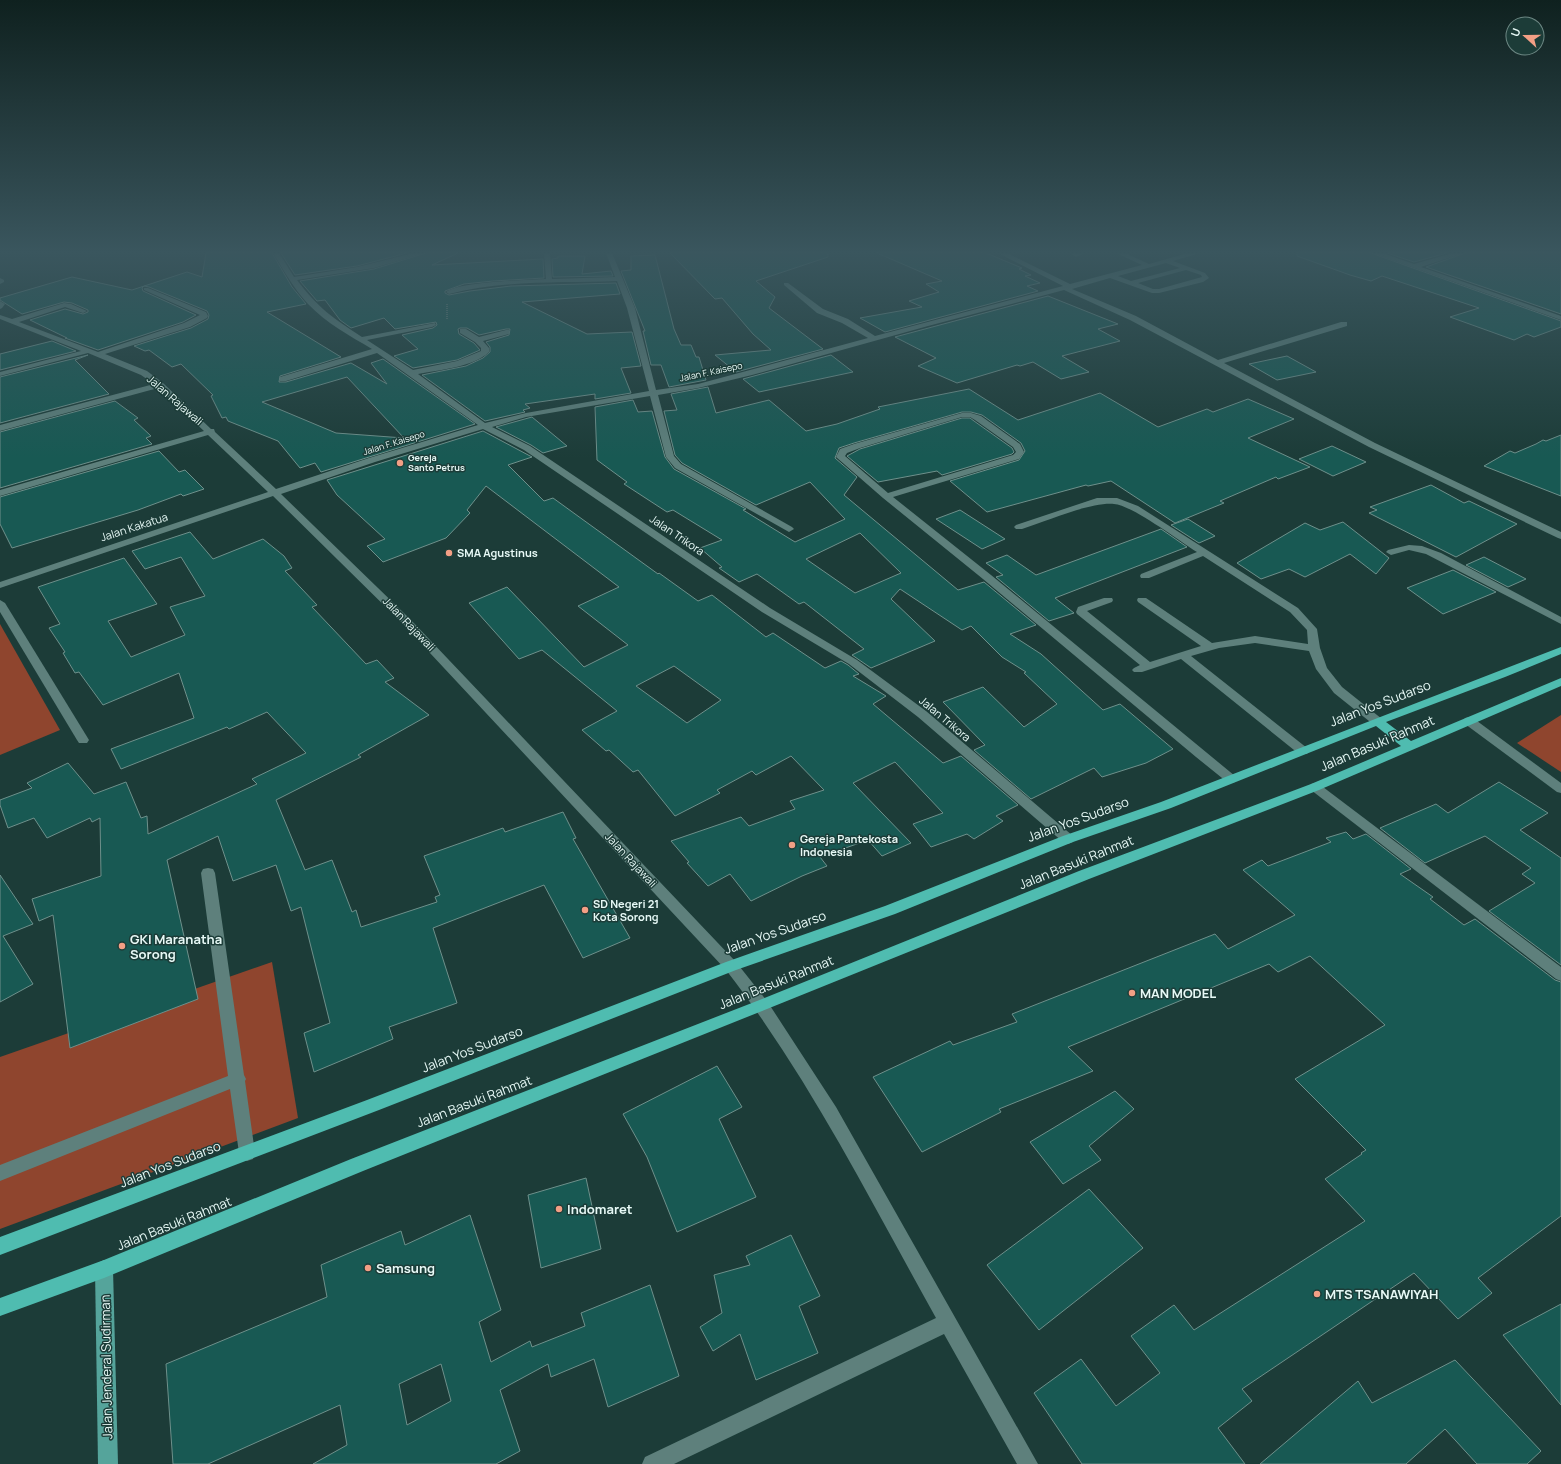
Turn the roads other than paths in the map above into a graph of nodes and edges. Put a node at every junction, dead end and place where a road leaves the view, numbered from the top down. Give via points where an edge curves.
1 (14, 321) edge
2 (196, 321) edge
3 (333, 321) edge
4 (634, 321) edge
5 (846, 321) edge
6 (937, 321) edge
7 (1139, 321) edge
8 (1344, 324) dead end
9 (432, 325) road end
10 (463, 331) dead end
11 (506, 332) dead end
12 (874, 338) junction
13 (361, 339) junction
14 (478, 340) junction
15 (378, 350) junction
16 (93, 353) junction
17 (1217, 363) junction
18 (412, 373) junction
19 (0, 374) edge
20 (283, 378) dead end
21 (160, 385) junction
22 (653, 393) junction
23 (484, 426) junction
24 (0, 428) edge
25 (211, 431) junction
26 (0, 493) edge
27 (275, 493) junction
28 (886, 496) junction
29 (1019, 527) dead end
30 (789, 529) dead end
31 (1561, 536) edge
32 (1205, 552) junction
33 (1391, 552) dead end
34 (1145, 576) dead end
35 (0, 585) edge
36 (1108, 600) dead end
37 (1142, 600) dead end
38 (0, 603) edge
39 (1561, 622) edge
40 (1210, 647) junction
41 (1314, 648) junction
42 (1561, 650) edge
43 (1182, 654) junction
44 (1561, 682) edge
45 (1469, 721) junction
46 (1378, 722) junction
47 (83, 740) dead end
48 (1409, 746) junction
49 (1303, 751) junction
50 (1231, 779) junction
51 (1315, 787) junction
52 (1561, 788) edge
53 (1068, 840) junction
54 (208, 873) dead end
55 (731, 966) junction
56 (1561, 975) edge
57 (762, 1005) junction
58 (238, 1080) junction
59 (247, 1153) junction
60 (0, 1173) edge
61 (0, 1246) edge
62 (104, 1269) junction
63 (0, 1307) edge
64 (948, 1322) junction
65 (108, 1464) edge
66 (652, 1464) edge
67 (1028, 1464) edge

1 - 16 street, Jalan Rajawali
2 - 16 street
3 - 13 street, Jalan Trikora
4 - 22 street
5 - 12 street
6 - 12 street, Jalan F. Kaisepo
7 - 17 street
8 - 17 street
9 - 13 street
10 - 14 street
11 - 14 street
12 - 22 street, Jalan F. Kaisepo via 698,386
13 - 15 street, Jalan Trikora
14 - 18 street via 486,348 478,357
15 - 18 street, Jalan Trikora
15 - 20 street
16 - 19 street
16 - 21 street, Jalan Rajawali via 137,370
17 - 31 street via 1372,445
18 - 23 street, Jalan Trikora
21 - 24 street
21 - 25 street, Jalan Rajawali
22 - 23 street, Jalan F. Kaisepo
22 - 30 street via 670,457 678,466
23 - 27 street, Jalan F. Kaisepo
23 - 53 street, Jalan Trikora via 527,448 766,610 853,662 922,714
25 - 26 street
25 - 27 street, Jalan Rajawali
27 - 35 street, Jalan Kakatua
27 - 55 street, Jalan Rajawali via 412,626
28 - 28 street via 840,457 842,451 962,415 978,418 1020,450 1016,457
28 - 50 street via 988,577
29 - 32 street via 1096,501 1117,501 1135,508
32 - 34 street
32 - 41 street via 1294,610 1312,629
33 - 39 street via 1409,546 1437,554
36 - 43 street via 1082,609 1081,612 1143,668
37 - 40 street
38 - 47 street
40 - 41 street via 1249,640
40 - 43 street
41 - 46 street via 1322,669 1338,690
42 - 46 highway, Jalan Yos Sudarso
43 - 49 street
44 - 45 highway, Jalan Basuki Rahmat
45 - 48 highway, Jalan Basuki Rahmat
45 - 52 street
46 - 48 highway
46 - 49 highway, Jalan Yos Sudarso
48 - 51 highway, Jalan Basuki Rahmat
49 - 50 highway, Jalan Yos Sudarso
50 - 53 highway, Jalan Yos Sudarso
51 - 56 street
51 - 57 highway, Jalan Basuki Rahmat via 1084,875
53 - 55 highway, Jalan Yos Sudarso via 890,910
54 - 58 street
55 - 57 street, Jalan Rajawali
55 - 59 highway, Jalan Yos Sudarso
57 - 62 highway, Jalan Basuki Rahmat via 356,1165
57 - 64 street, Jalan Rajawali via 830,1112
58 - 59 street
58 - 60 street
59 - 61 highway, Jalan Yos Sudarso
62 - 63 highway, Jalan Basuki Rahmat
62 - 65 main road, Jalan Jenderal Sudirman
64 - 66 street
64 - 67 street, Jalan Rajawali

